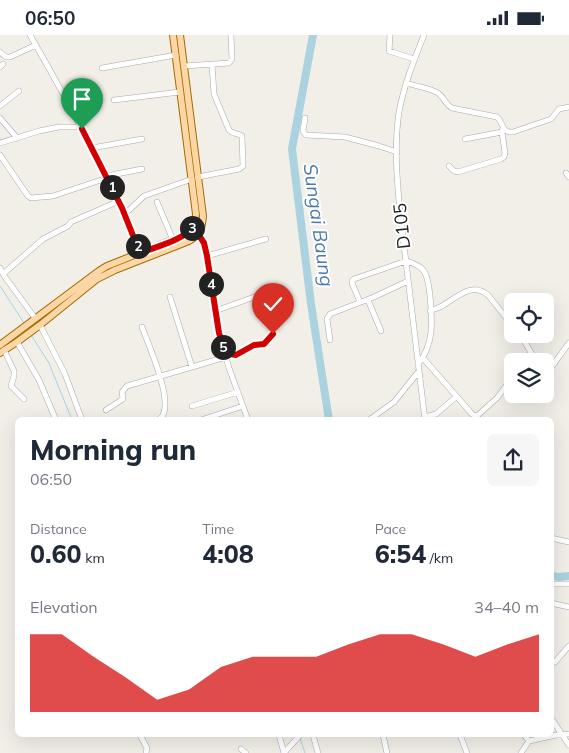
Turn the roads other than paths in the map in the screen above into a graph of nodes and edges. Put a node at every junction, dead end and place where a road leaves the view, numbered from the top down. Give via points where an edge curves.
1 (30, 35) edge
2 (173, 35) edge
3 (180, 35) edge
4 (231, 35) edge
5 (390, 35) edge
6 (424, 35) edge
7 (36, 45) junction
8 (0, 52) edge
9 (176, 55) junction
10 (414, 59) junction
11 (212, 64) junction
12 (184, 66) junction
13 (102, 68) dead end
14 (406, 83) junction
15 (19, 91) dead end
16 (180, 92) junction
17 (114, 101) dead end
18 (0, 106) edge
19 (569, 107) edge
20 (0, 118) edge
21 (305, 118) dead end
22 (81, 127) junction
23 (502, 130) junction
24 (16, 138) junction
25 (142, 139) dead end
26 (465, 139) dead end
27 (0, 143) edge
28 (92, 148) junction
29 (397, 152) junction
30 (0, 155) edge
31 (449, 166) dead end
32 (142, 169) dead end
33 (107, 177) junction
34 (195, 178) junction
35 (119, 201) junction
36 (157, 202) dead end
37 (125, 214) junction
38 (193, 226) junction
39 (199, 233) junction
40 (266, 239) dead end
41 (173, 241) junction
42 (140, 253) junction
43 (207, 256) junction
44 (406, 261) junction
45 (0, 269) edge
46 (3, 274) junction
47 (408, 281) junction
48 (170, 297) dead end
49 (260, 297) dead end
50 (368, 300) junction
51 (360, 302) junction
52 (215, 311) junction
53 (430, 311) junction
54 (504, 315) edge
55 (35, 318) junction
56 (40, 325) junction
57 (142, 327) dead end
58 (381, 331) dead end
59 (273, 334) dead end
60 (330, 339) dead end
61 (18, 341) junction
62 (569, 343) edge
63 (1, 349) edge
64 (226, 355) junction
65 (423, 358) junction
66 (554, 361) edge
67 (418, 364) junction
68 (192, 367) junction
69 (419, 371) junction
70 (160, 377) junction
71 (504, 389) edge
72 (238, 392) junction
73 (456, 397) junction
74 (24, 399) dead end
75 (192, 406) dead end
76 (243, 406) junction
77 (106, 410) dead end
78 (55, 417) edge
79 (81, 417) edge
80 (162, 417) edge
81 (210, 417) edge
82 (247, 417) edge
83 (373, 417) edge
84 (425, 417) edge
85 (429, 417) edge
86 (554, 539) edge
87 (569, 542) edge
88 (554, 584) edge
89 (569, 584) edge
90 (554, 604) edge
91 (569, 607) edge
92 (569, 646) edge
93 (555, 662) dead end
94 (554, 721) edge
95 (566, 735) edge
96 (141, 737) edge
97 (280, 737) edge
98 (298, 737) edge
99 (314, 737) edge
100 (383, 737) edge
101 (461, 737) edge
102 (526, 737) edge
103 (548, 737) edge
104 (529, 741) junction
105 (569, 745) edge
106 (285, 752) edge
107 (146, 753) edge
108 (318, 753) edge
109 (387, 753) edge
110 (467, 753) edge
111 (521, 753) edge

1 - 7 street
2 - 9 main road
3 - 12 main road
4 - 11 street via 232,59 229,63
5 - 10 street via 388,51
6 - 10 street, D105
7 - 8 street via 10,57
7 - 22 street
9 - 13 street
9 - 16 main road
10 - 14 street, D105
11 - 12 street
11 - 34 street via 214,94 230,132 242,136 243,166
12 - 34 main road
14 - 23 street via 436,92 452,108 498,117
14 - 29 street, D105 via 399,113
15 - 18 street
16 - 17 street
16 - 34 main road
19 - 23 street via 559,109 551,119 513,132
20 - 24 street
21 - 29 street via 303,131 306,135 345,137
22 - 24 street via 59,127
22 - 28 street
23 - 26 street
23 - 31 street via 504,157 458,172
24 - 27 street
25 - 28 street
28 - 33 street
29 - 44 street, D105
30 - 33 street via 28,196 33,198 53,195
32 - 33 street
33 - 35 street
34 - 37 street via 144,196
34 - 38 main road via 196,221
34 - 39 main road via 203,216
35 - 37 street
35 - 46 street via 71,222 43,239
36 - 41 street
37 - 42 street
38 - 39 street
38 - 41 main road
39 - 43 street
39 - 56 main road via 189,241 97,279
40 - 43 street
41 - 42 main road
42 - 55 main road via 107,266
43 - 52 street
44 - 47 street, D105
44 - 51 street via 353,280
44 - 53 street via 425,271
45 - 46 street
46 - 55 street
47 - 50 street
47 - 67 street, D105
48 - 68 street
49 - 52 street
50 - 51 street
50 - 58 street
51 - 60 street via 330,313 327,319
52 - 64 street
53 - 54 street via 461,293 479,289
53 - 65 street via 431,333
55 - 63 main road via 14,333
56 - 61 main road
56 - 79 street via 66,374
57 - 70 street
59 - 64 street via 264,344 254,345 238,355
61 - 63 main road
61 - 78 street
62 - 66 street
63 - 74 street via 14,371 11,386
64 - 68 street
64 - 72 street
65 - 67 street
65 - 73 street
67 - 69 street, D105
68 - 70 street
69 - 83 street via 394,402
69 - 84 street, D105
70 - 77 street via 127,387 122,392 123,399
70 - 80 street via 165,397
71 - 73 street via 477,416
72 - 75 street
72 - 76 street
73 - 85 street
76 - 81 street
76 - 82 street
86 - 87 street
88 - 89 street
90 - 91 street
92 - 93 street
94 - 95 street
95 - 105 street
96 - 107 street
97 - 106 street
98 - 106 street
99 - 108 street
100 - 109 street
101 - 110 street
102 - 104 street
103 - 104 street
104 - 111 street

